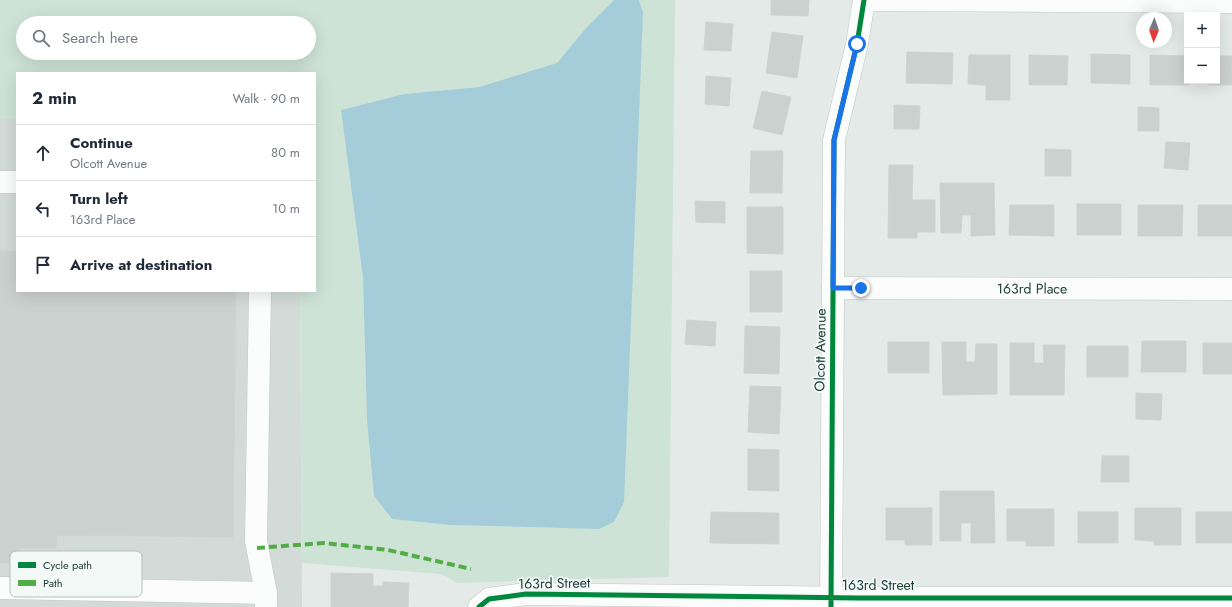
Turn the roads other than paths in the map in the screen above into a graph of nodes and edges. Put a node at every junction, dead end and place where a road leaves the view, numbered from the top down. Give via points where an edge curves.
1 (864, 0) edge
2 (1232, 2) edge
3 (0, 182) edge
4 (16, 182) edge
5 (833, 288) junction
6 (1232, 289) edge
7 (260, 292) edge
8 (0, 588) edge
9 (10, 588) edge
10 (142, 594) edge
11 (1232, 598) edge
12 (266, 600) edge
13 (830, 602) edge
14 (479, 607) edge

1 - 2 street
1 - 5 street, Olcott Avenue via 857,44 834,140
3 - 4 street
5 - 6 street, 163rd Place
5 - 13 street, Olcott Avenue
7 - 12 street via 256,541
8 - 9 street
10 - 12 street
11 - 13 street, 163rd Street
13 - 14 street, 163rd Street via 526,594 489,599

